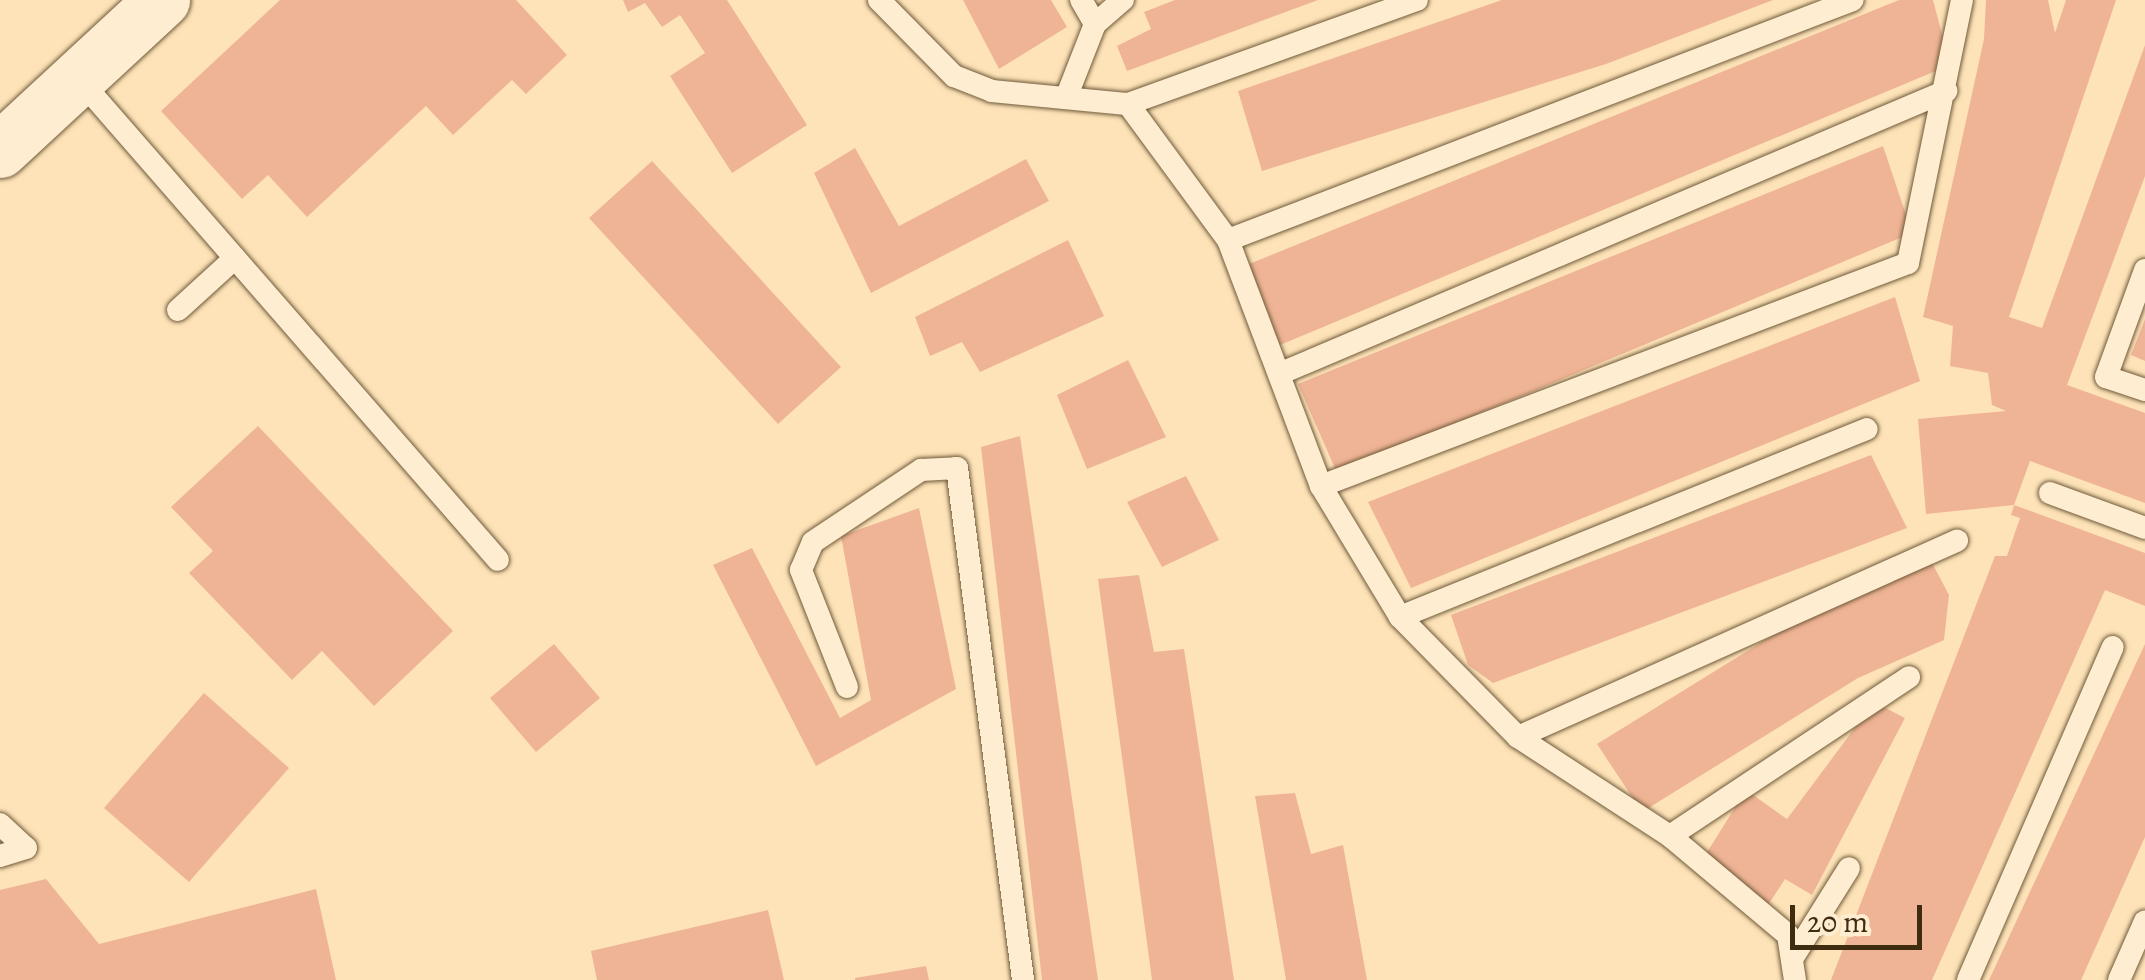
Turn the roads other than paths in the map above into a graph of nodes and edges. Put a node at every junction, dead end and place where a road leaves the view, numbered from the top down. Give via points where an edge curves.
1 (162, 0) edge
2 (880, 0) edge
3 (1081, 0) edge
4 (1123, 0) edge
5 (1417, 0) edge
6 (1852, 0) edge
7 (1962, 0) edge
8 (1095, 24) junction
9 (78, 78) junction
10 (1946, 91) junction
11 (1066, 98) junction
12 (1128, 104) junction
13 (0, 150) edge
14 (1228, 240) junction
15 (235, 258) junction
16 (2145, 270) edge
17 (178, 310) dead end
18 (1279, 374) junction
19 (2145, 390) edge
20 (1868, 429) dead end
21 (1321, 486) junction
22 (2050, 492) dead end
23 (2145, 528) edge
24 (1958, 541) dead end
25 (498, 560) dead end
26 (1400, 617) junction
27 (2112, 647) dead end
28 (1909, 677) dead end
29 (847, 687) dead end
30 (1518, 738) junction
31 (0, 824) edge
32 (1670, 836) junction
33 (0, 856) edge
34 (1848, 868) dead end
35 (2145, 921) edge
36 (1793, 970) edge
37 (1022, 980) edge
38 (1968, 980) edge
39 (2119, 980) edge

1 - 9 street
2 - 11 lane via 954,76 992,92
3 - 8 lane
4 - 8 lane
5 - 12 lane
6 - 14 lane
7 - 10 lane
8 - 11 lane
9 - 13 street
9 - 15 lane
10 - 18 lane
10 - 21 lane via 1908,264
11 - 12 lane
12 - 14 lane
14 - 18 lane
15 - 17 lane
15 - 25 lane
16 - 19 lane via 2106,376
18 - 21 lane
20 - 26 lane
21 - 26 lane
22 - 23 lane
24 - 30 lane
26 - 30 lane
27 - 38 lane
28 - 32 lane
29 - 37 lane via 802,570 812,542 921,470 958,468
30 - 32 lane
31 - 33 lane via 26,848
32 - 36 lane via 1788,936
34 - 36 lane
35 - 39 lane

